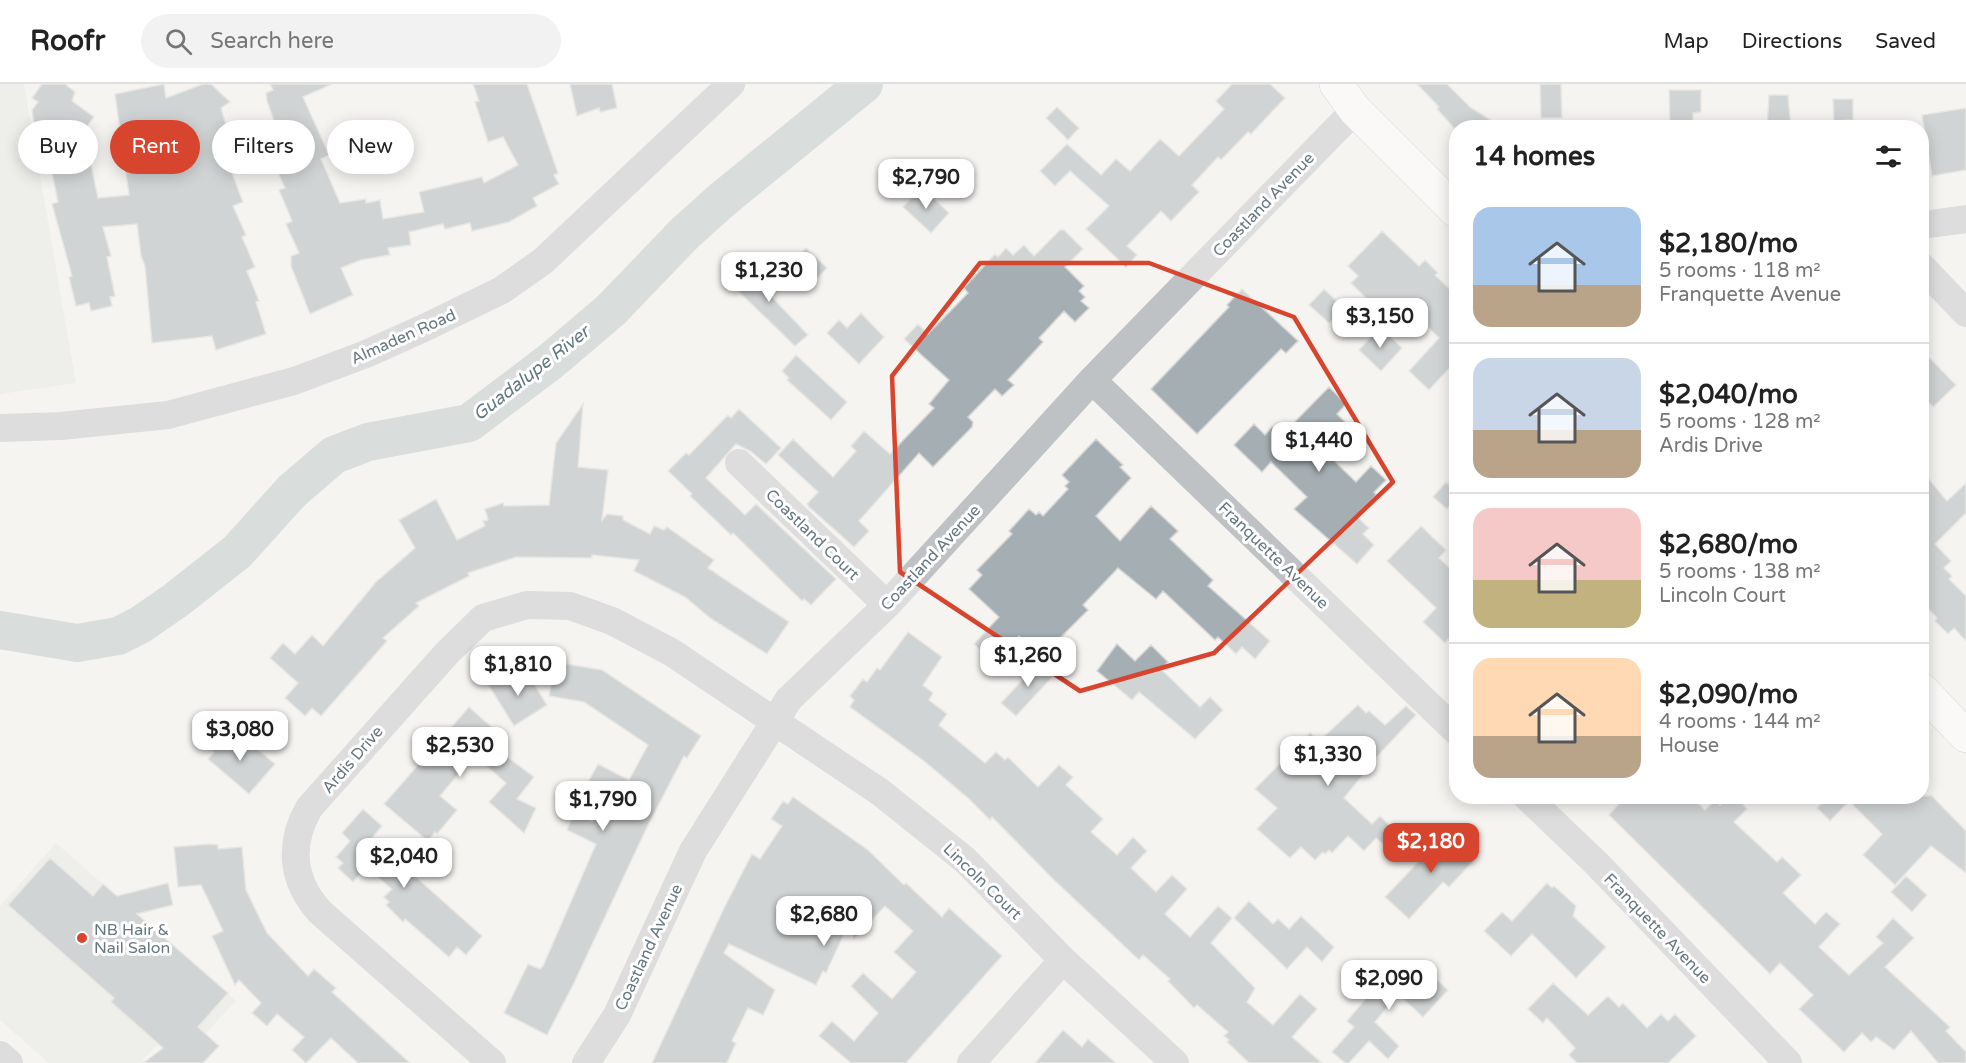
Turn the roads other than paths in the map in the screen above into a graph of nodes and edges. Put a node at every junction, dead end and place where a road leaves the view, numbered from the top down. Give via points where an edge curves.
1 (731, 84) edge
2 (1346, 97) edge
3 (1449, 204) edge
4 (1966, 219) edge
5 (1929, 224) edge
6 (1929, 274) edge
7 (1966, 313) edge
8 (1092, 380) junction
9 (0, 428) edge
10 (739, 463) dead end
11 (887, 605) junction
12 (1929, 697) edge
13 (774, 721) junction
14 (1449, 724) edge
15 (1966, 736) edge
16 (1534, 804) edge
17 (1063, 960) junction
18 (0, 1055) edge
19 (9, 1063) edge
20 (492, 1063) edge
21 (586, 1063) edge
22 (971, 1063) edge
23 (1175, 1063) edge
24 (1788, 1063) edge

1 - 9 street, Almaden Road via 543,261 502,290 424,328 294,381 168,415
2 - 3 main road
2 - 8 street, Coastland Avenue
4 - 5 street
6 - 7 street
8 - 11 street, Coastland Avenue
8 - 14 street, Franquette Avenue
10 - 11 street, Coastland Court
11 - 13 street, Coastland Avenue via 789,699
12 - 15 main road
13 - 17 street, Lincoln Court via 880,792 965,860
13 - 20 street, Ardis Drive via 671,652 612,621 570,606 527,605 483,618 309,808 294,848 298,876 310,901
13 - 21 street, Coastland Avenue via 693,851 617,1015
16 - 24 street, Franquette Avenue
17 - 22 street
17 - 23 street, Lincoln Court
18 - 19 street

